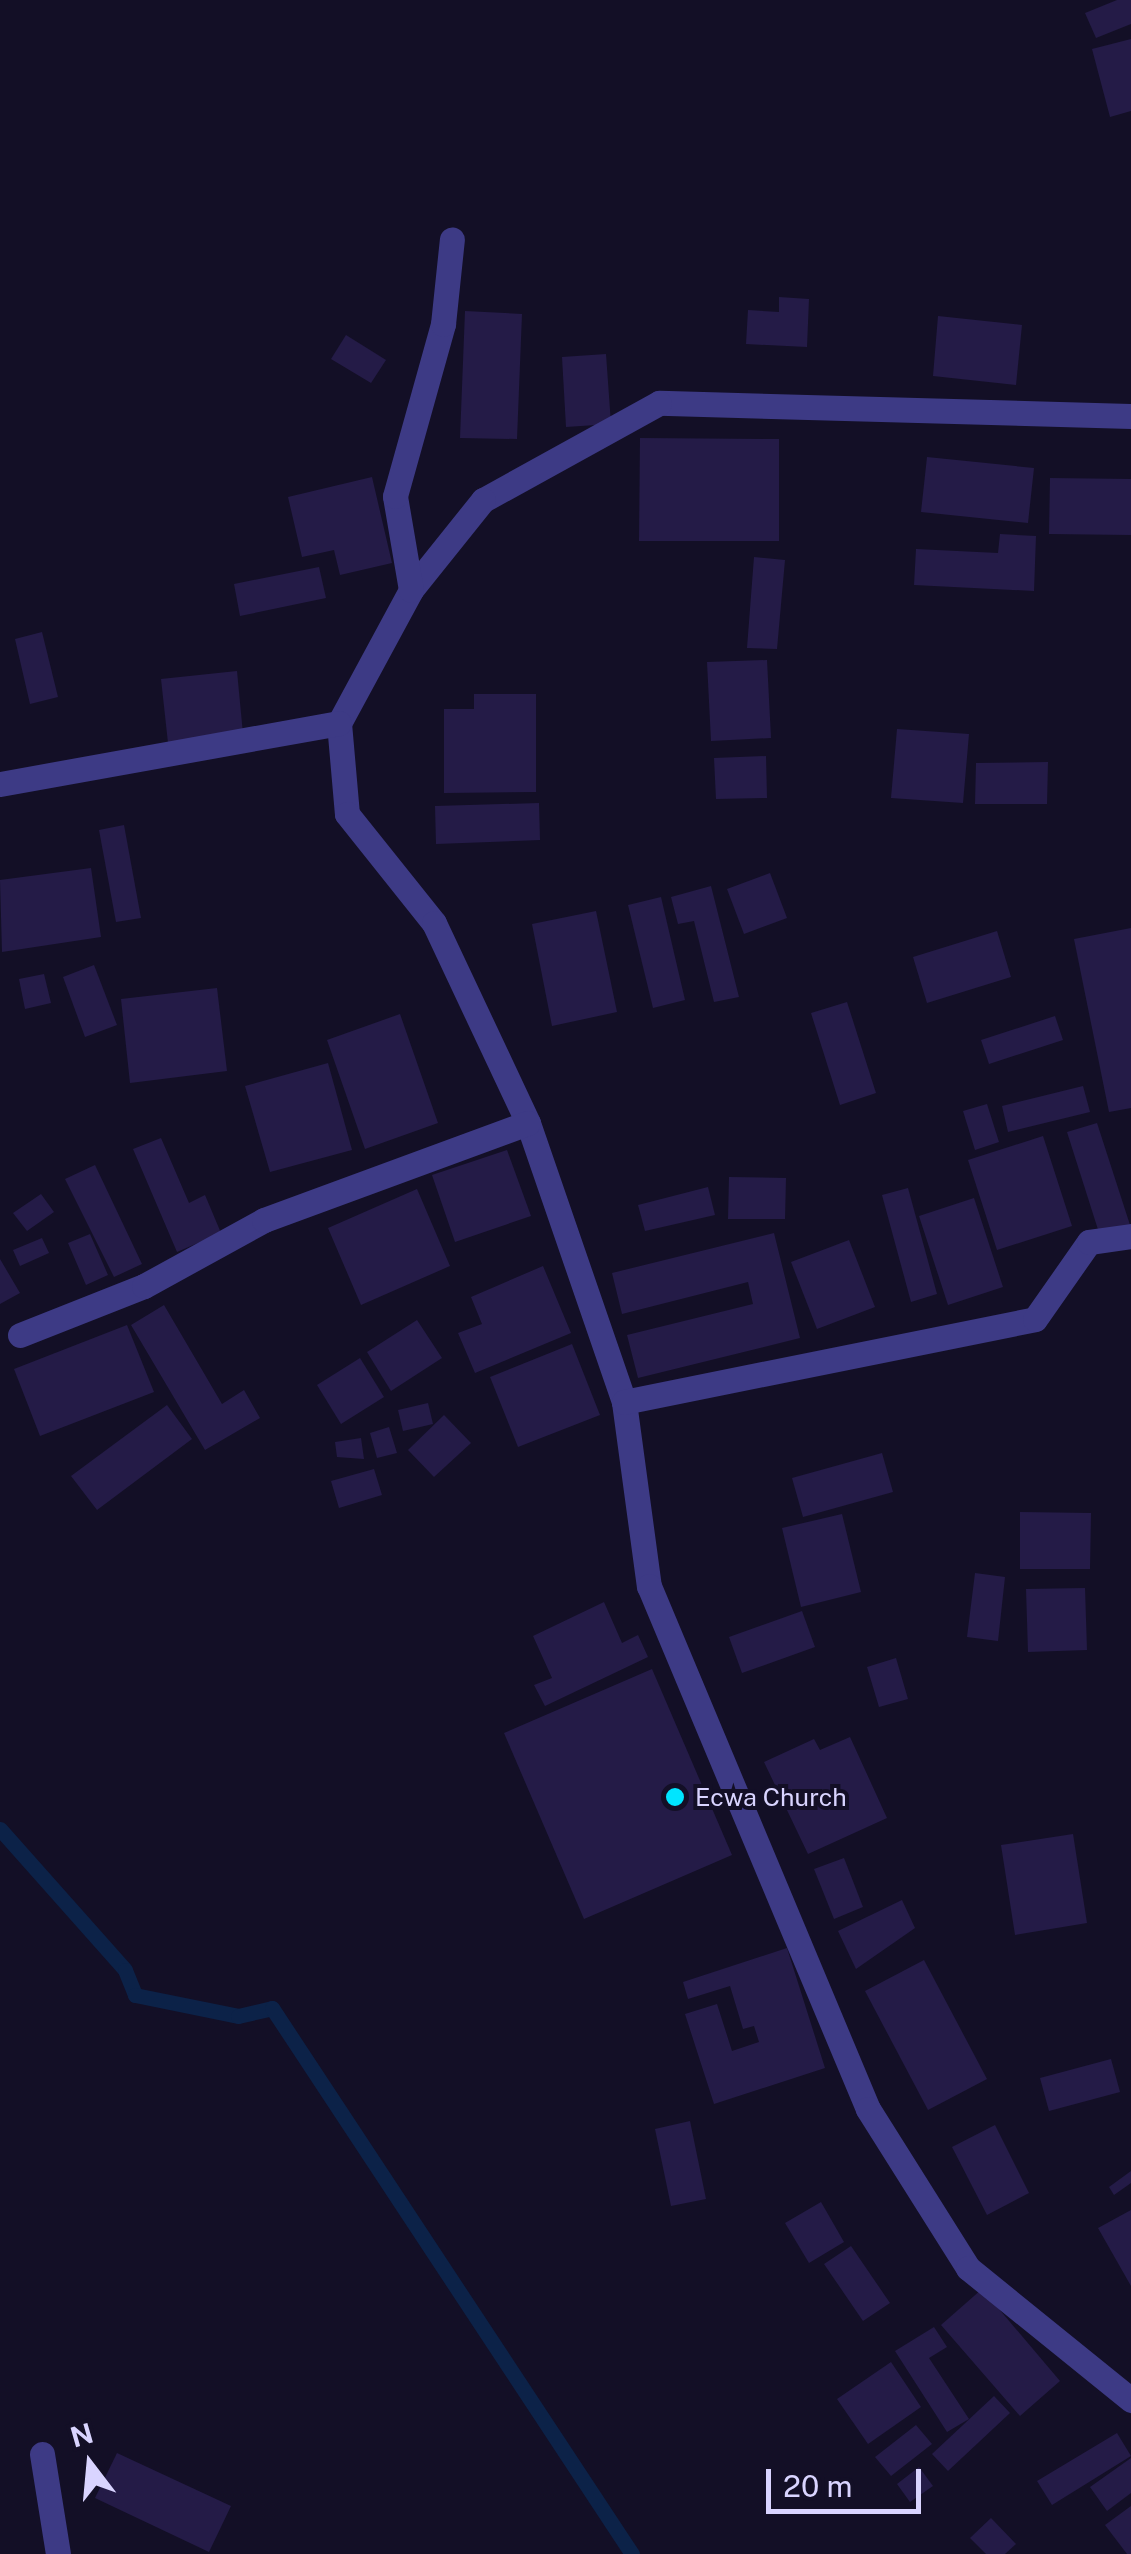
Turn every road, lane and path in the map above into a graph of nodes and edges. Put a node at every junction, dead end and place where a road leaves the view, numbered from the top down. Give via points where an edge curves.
1 (452, 239) dead end
2 (1131, 416) edge
3 (411, 590) junction
4 (339, 723) junction
5 (0, 784) edge
6 (528, 1123) junction
7 (1131, 1236) edge
8 (20, 1335) dead end
9 (624, 1402) junction
10 (1131, 2400) edge
11 (42, 2454) dead end
12 (58, 2554) edge

1 - 3 street via 444,324 395,496
2 - 3 street via 659,403 484,500
3 - 4 street
4 - 5 street
4 - 6 street via 347,814 434,923
6 - 8 street via 264,1220 144,1286
6 - 9 street
7 - 9 street via 1090,1242 1035,1319
9 - 10 street via 649,1586 868,2109 968,2268
11 - 12 street

